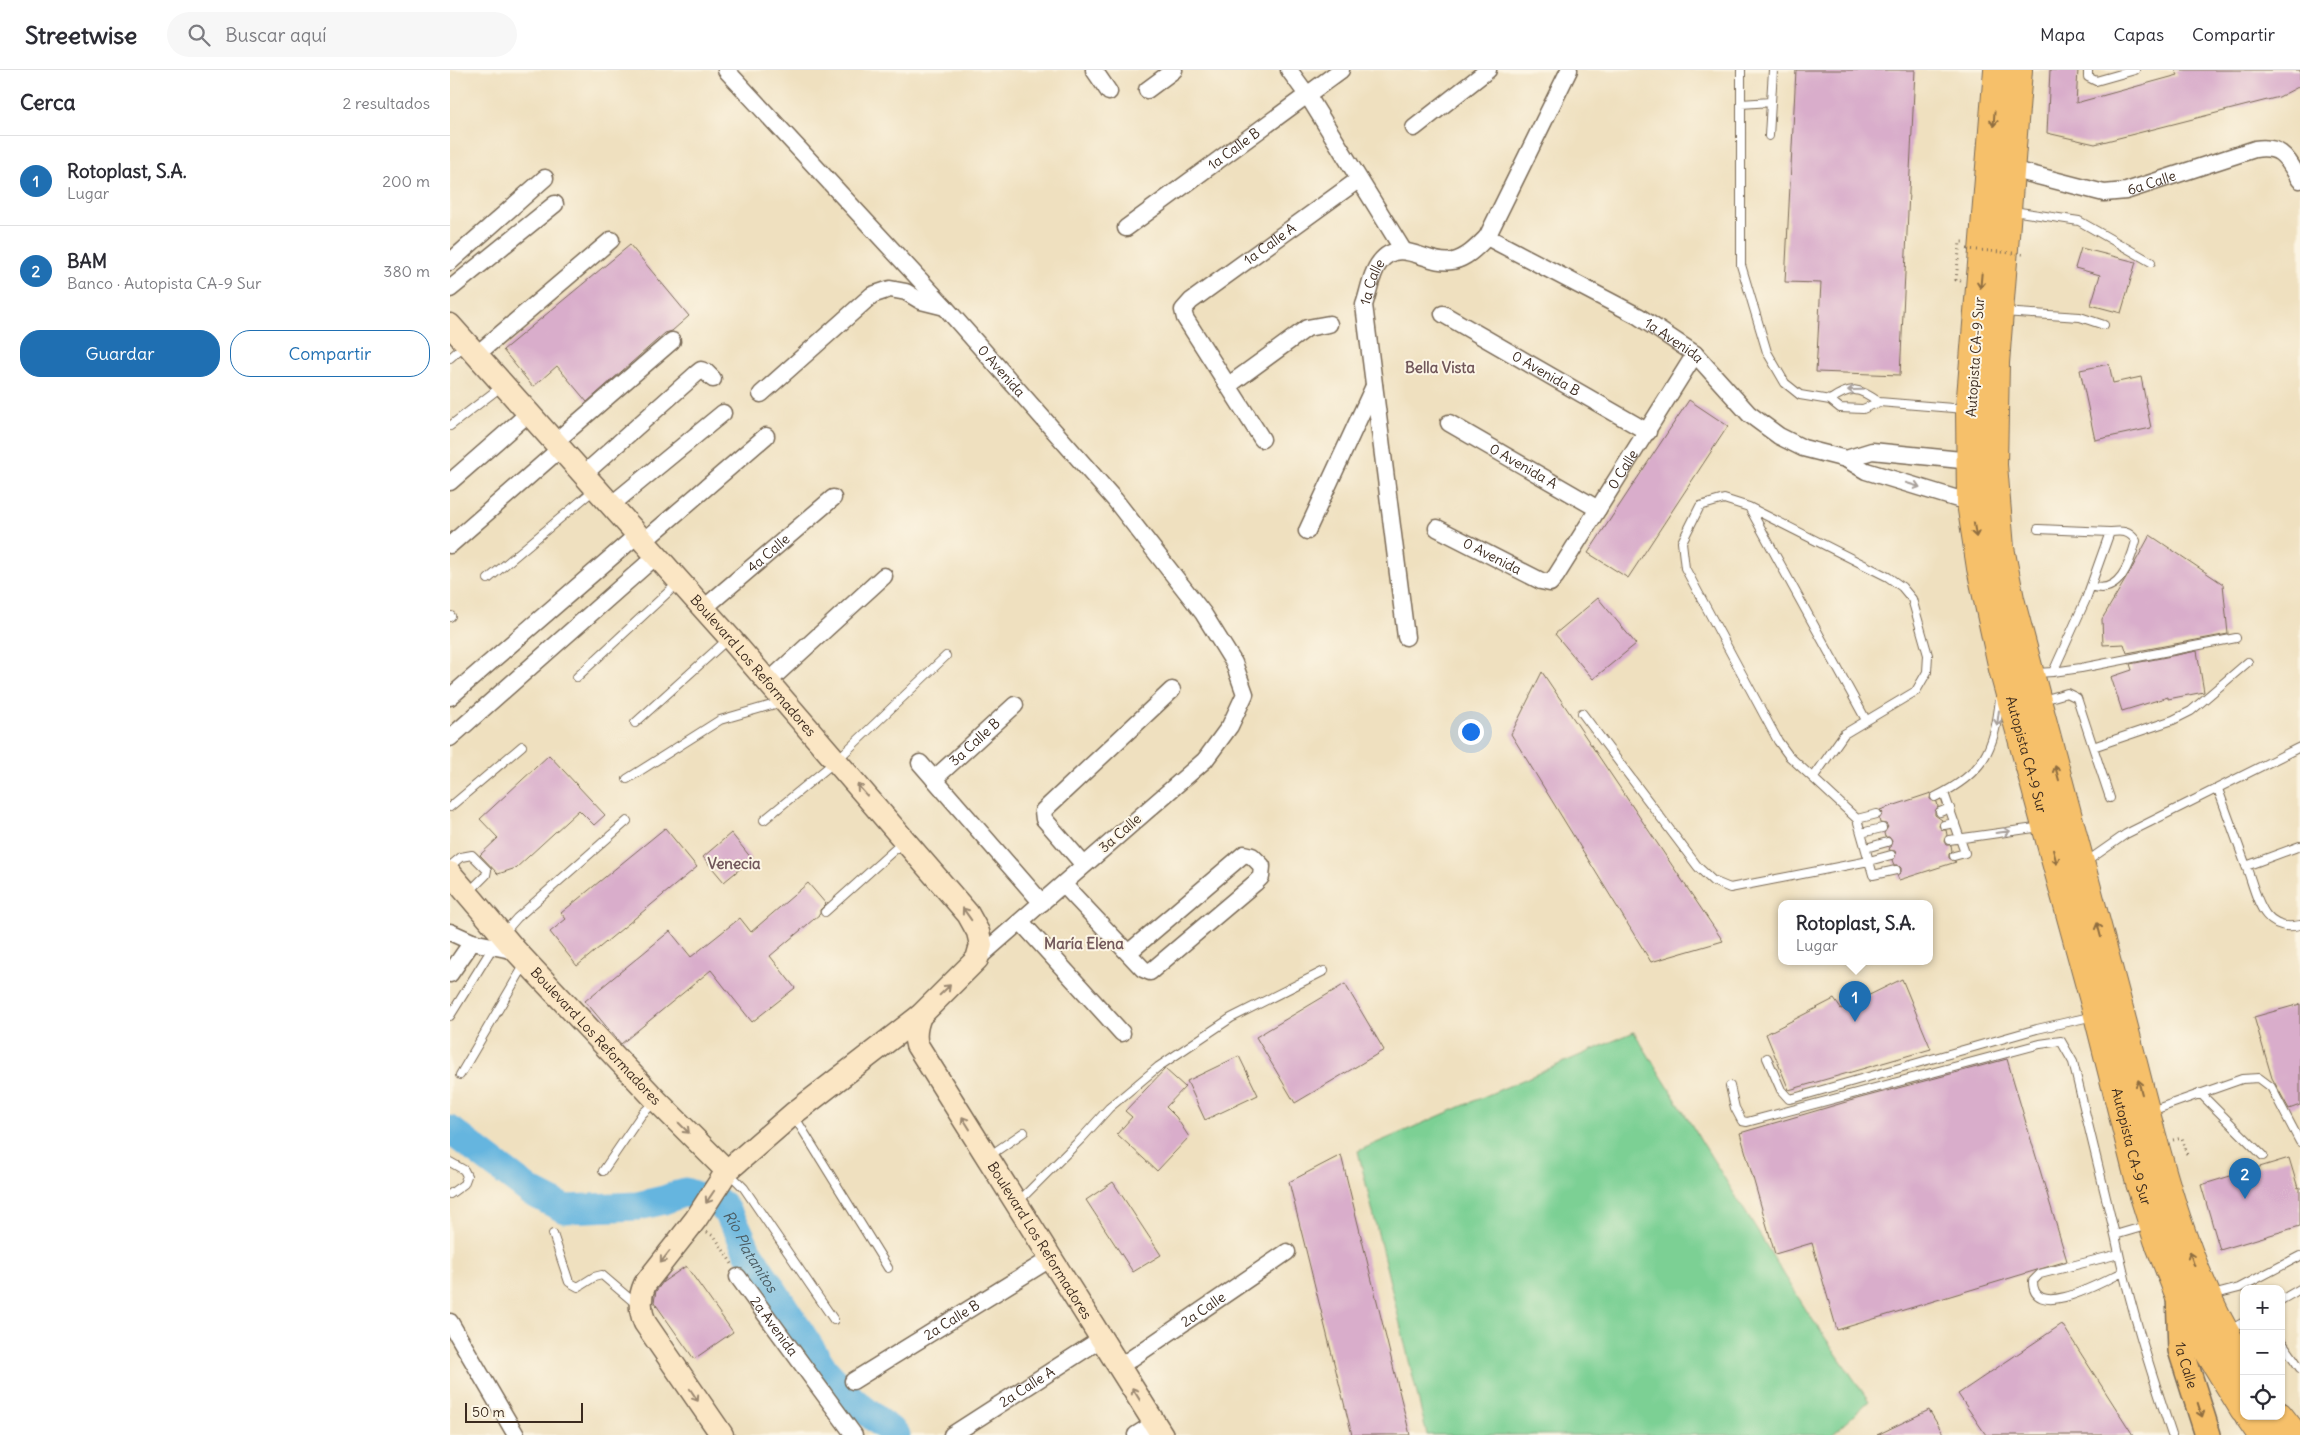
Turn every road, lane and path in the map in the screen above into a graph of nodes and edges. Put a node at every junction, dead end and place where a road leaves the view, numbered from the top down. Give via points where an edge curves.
1 (726, 70) edge
2 (1094, 70) edge
3 (1174, 70) edge
4 (1289, 70) edge
5 (1341, 70) edge
6 (1488, 70) edge
7 (1569, 70) edge
8 (1741, 70) edge
9 (1773, 70) edge
10 (1998, 70) edge
11 (2018, 70) edge
12 (2088, 70) edge
13 (2134, 70) edge
14 (1147, 90) dead end
15 (1109, 92) dead end
16 (1308, 96) junction
17 (1772, 102) junction
18 (1740, 104) junction
19 (1414, 128) dead end
20 (1769, 136) dead end
21 (2010, 169) junction
22 (545, 178) dead end
23 (1358, 180) junction
24 (2300, 180) edge
25 (555, 204) dead end
26 (2007, 210) junction
27 (1126, 228) dead end
28 (1487, 237) junction
29 (611, 240) dead end
30 (1967, 249) dead end
31 (1403, 250) junction
32 (2023, 254) dead end
33 (450, 262) edge
34 (2152, 262) dead end
35 (450, 289) edge
36 (945, 307) junction
37 (1999, 312) junction
38 (1443, 314) dead end
39 (1329, 324) dead end
40 (450, 325) edge
41 (2104, 325) dead end
42 (672, 341) dead end
43 (472, 349) junction
44 (1695, 354) junction
45 (450, 358) edge
46 (713, 380) dead end
47 (503, 385) junction
48 (1229, 385) junction
49 (1374, 386) junction
50 (761, 394) dead end
51 (1830, 400) junction
52 (1879, 402) junction
53 (1970, 409) junction
54 (529, 413) junction
55 (723, 413) dead end
56 (1449, 423) dead end
57 (450, 426) edge
58 (1648, 432) junction
59 (766, 436) dead end
60 (1262, 439) dead end
61 (558, 445) junction
62 (1846, 459) junction
63 (1971, 461) junction
64 (590, 481) junction
65 (450, 482) edge
66 (833, 498) dead end
67 (1971, 503) junction
68 (611, 505) junction
69 (1749, 507) junction
70 (1598, 509) junction
71 (1437, 528) dead end
72 (2038, 529) dead end
73 (1307, 531) dead end
74 (2110, 532) junction
75 (645, 544) junction
76 (450, 546) edge
77 (884, 576) dead end
78 (488, 579) dead end
79 (680, 582) junction
80 (1550, 583) joint
81 (2091, 586) junction
82 (703, 609) junction
83 (1406, 637) dead end
84 (730, 638) junction
85 (2236, 638) dead end
86 (946, 656) dead end
87 (2248, 662) dead end
88 (2029, 671) junction
89 (577, 677) dead end
90 (768, 682) junction
91 (1172, 690) dead end
92 (1245, 694) joint
93 (450, 697) edge
94 (784, 702) junction
95 (2038, 702) junction
96 (1014, 705) dead end
97 (1582, 713) dead end
98 (1866, 720) junction
99 (634, 723) dead end
100 (450, 738) edge
101 (522, 746) dead end
102 (2300, 747) edge
103 (2093, 748) junction
104 (837, 760) junction
105 (920, 763) dead end
106 (1814, 778) junction
107 (627, 779) dead end
108 (934, 779) junction
109 (2218, 790) junction
110 (1944, 793) junction
111 (1935, 797) dead end
112 (2110, 798) dead end
113 (450, 807) edge
114 (1950, 808) junction
115 (1940, 812) dead end
116 (1877, 814) dead end
117 (1857, 819) junction
118 (764, 820) dead end
119 (627, 821) dead end
120 (1955, 823) junction
121 (1944, 825) dead end
122 (2047, 826) junction
123 (1882, 828) dead end
124 (1861, 833) junction
125 (1960, 837) junction
126 (906, 840) junction
127 (1949, 840) dead end
128 (1887, 842) dead end
129 (2300, 846) edge
130 (1866, 848) junction
131 (1890, 855) dead end
132 (1954, 856) dead end
133 (1869, 861) junction
134 (1084, 865) junction
135 (2082, 865) junction
136 (450, 866) edge
137 (2246, 866) junction
138 (1896, 870) dead end
139 (450, 873) edge
140 (1064, 885) junction
141 (468, 894) junction
142 (1042, 903) junction
143 (825, 912) dead end
144 (1021, 922) junction
145 (2300, 925) edge
146 (450, 932) edge
147 (472, 942) junction
148 (509, 949) junction
149 (1128, 953) junction
150 (977, 959) junction
151 (1324, 971) dead end
152 (450, 974) edge
153 (2098, 1015) junction
154 (450, 1016) edge
155 (920, 1016) junction
156 (1122, 1033) dead end
157 (890, 1040) junction
158 (917, 1045) junction
159 (1767, 1058) dead end
160 (460, 1075) dead end
161 (1730, 1086) dead end
162 (2200, 1093) junction
163 (656, 1100) junction
164 (2146, 1112) junction
165 (793, 1114) junction
166 (1024, 1132) dead end
167 (2182, 1138) dead end
168 (2300, 1142) edge
169 (2186, 1155) dead end
170 (2263, 1156) dead end
171 (988, 1157) junction
172 (450, 1162) edge
173 (603, 1171) dead end
174 (726, 1173) junction
175 (450, 1194) edge
176 (1017, 1204) junction
177 (694, 1221) junction
178 (2152, 1224) junction
179 (553, 1234) dead end
180 (2115, 1235) junction
181 (1287, 1252) dead end
182 (2119, 1254) junction
183 (2300, 1256) edge
184 (1050, 1259) junction
185 (888, 1268) dead end
186 (2123, 1272) junction
187 (738, 1277) joint
188 (2300, 1290) edge
189 (2179, 1294) junction
190 (2206, 1297) junction
191 (2285, 1298) edge
192 (640, 1307) junction
193 (834, 1320) dead end
194 (450, 1322) edge
195 (2234, 1327) edge
196 (1102, 1339) junction
197 (2285, 1347) edge
198 (2240, 1350) edge
199 (1119, 1367) junction
200 (2300, 1368) edge
201 (853, 1381) dead end
202 (2240, 1402) edge
203 (2252, 1420) edge
204 (2282, 1420) edge
205 (1158, 1429) edge
206 (516, 1435) edge
207 (722, 1435) edge
208 (854, 1435) edge
209 (952, 1435) edge
210 (1136, 1435) edge
211 (2172, 1435) edge
212 (2208, 1435) edge
213 (2262, 1435) edge
214 (2294, 1435) edge

1 - 36 street, 0 Avenida
2 - 15 street
3 - 14 street
4 - 16 street
5 - 16 street, 1a Calle B
6 - 19 street
7 - 28 street, 1a Calle
8 - 18 lane
9 - 17 lane
10 -> 53 highway, Autopista CA-9 Sur
11 - 21 highway, Autopista CA-9 Sur
12 - 13 lane via 2088,77 2096,81
16 - 23 street
16 - 27 street, 1a Calle B
17 - 18 lane
17 - 20 lane
18 - 51 lane via 1741,265 1766,352 1785,383 1800,395
21 - 24 street, 6a Calle via 2115,193 2255,149 2268,148 2278,150
21 - 26 highway, Autopista CA-9 Sur
22 - 33 street
23 - 31 street
23 - 48 street, 1a Calle A via 1183,310
25 - 35 street
26 - 34 lane via 2079,221
26 - 37 highway, Autopista CA-9 Sur
28 - 31 street, 1a Calle via 1473,252 1452,261 1431,260
28 - 44 street, 1a Avenida via 1638,316
29 - 43 street
30 - 32 path, bridge
31 - 49 street, 1a Calle via 1389,253 1381,261 1374,272 1364,305
36 - 50 street via 890,289 872,295
36 - 92 street, 0 Avenida via 1115,500 1203,613 1234,663
37 - 41 lane via 2080,317
37 - 88 highway, Autopista CA-9 Sur via 1993,465 2000,548
38 - 58 street, 0 Avenida B
39 - 48 street via 1307,328
40 - 43 main road, Boulevard Los Reformadores
42 - 61 street
43 - 45 lane
43 - 47 main road, Boulevard Los Reformadores
44 - 58 street, 0 Calle
44 - 62 street, 1a Avenida via 1749,414 1779,436 1803,448
46 - 64 street via 701,370 696,374
47 - 54 main road, Boulevard Los Reformadores
47 - 57 lane
48 - 60 street
49 - 73 street
49 - 83 street, 1a Calle
51 - 52 lane via 1840,408 1863,409
52 -> 51 lane via 1862,390 1844,391
52 - 53 lane
53 - 63 highway, Autopista CA-9 Sur
54 - 61 main road, Boulevard Los Reformadores
54 - 65 street
55 - 68 street
56 - 70 street, 0 Avenida A
58 - 70 street, 0 Calle
59 - 75 street
61 - 64 main road, Boulevard Los Reformadores
61 - 76 street
62 - 63 street via 1872,451
62 -> 67 street, 1a Avenida via 1866,471
63 - 67 highway, Autopista CA-9 Sur
64 - 68 main road, Boulevard Los Reformadores
64 - 78 lane
66 - 82 street, 4a Calle
67 -> 88 highway, Autopista CA-9 Sur via 1981,568
68 - 75 main road, Boulevard Los Reformadores
69 - 98 lane
69 - 98 lane via 1888,578 1912,599 1928,655 1927,672 1916,691
69 - 106 lane via 1724,499 1700,506 1682,542 1685,568 1778,741 1789,756
70 - 80 street, 0 Calle
71 - 80 street, 0 Avenida
72 - 74 lane
74 - 81 lane
74 - 81 lane via 2132,534 2136,541 2131,560 2110,587 2099,589
75 - 79 main road, Boulevard Los Reformadores
75 - 93 street
75 - 100 street
77 - 90 street
79 - 82 main road, Boulevard Los Reformadores
79 - 89 lane
81 - 88 lane
82 - 84 main road, Boulevard Los Reformadores
84 - 90 main road, Boulevard Los Reformadores
84 - 99 lane
85 - 88 lane via 2081,668
86 - 104 lane
87 - 103 lane via 2191,711
88 - 95 highway, Autopista CA-9 Sur
88 -> 110 lane via 1978,767 1965,781
88 - 122 highway, Autopista CA-9 Sur
90 - 94 main road, Boulevard Los Reformadores
91 - 134 street via 1043,811 1044,819
92 - 134 street, 3a Calle via 1230,726 1205,760
94 - 104 main road, Boulevard Los Reformadores
94 - 107 lane via 720,720
95 - 103 lane via 2067,693 2073,695
135 -> 95 highway, Autopista CA-9 Sur
96 - 108 street, 3a Calle B
97 - 133 lane via 1698,867 1713,881 1730,888
98 - 106 lane via 1837,742
101 - 113 lane
102 - 109 lane
103 - 112 lane
104 - 118 lane
126 -> 104 main road, Boulevard Los Reformadores
105 - 108 street
106 - 117 lane
108 - 142 street
109 - 135 lane via 2126,834
109 - 137 lane
110 - 111 lane
110 - 114 lane
114 - 115 lane
114 - 120 lane
116 - 117 lane
117 - 124 lane
119 - 148 lane via 517,918
120 - 121 lane
120 - 125 lane
125 -> 122 lane
122 -> 153 highway, Autopista CA-9 Sur
123 - 124 lane
124 - 130 lane
125 - 127 lane
125 - 132 lane via 1965,852
126 - 143 lane
150 -> 126 main road, Boulevard Los Reformadores via 978,932 968,914
128 - 130 lane
129 - 137 lane
130 - 133 lane
131 - 133 lane
133 - 138 lane via 1873,875
134 - 140 street, 3a Calle
164 -> 135 highway, Autopista CA-9 Sur
136 - 141 lane via 472,855 487,870
137 - 145 lane via 2266,916 2275,925 2287,928
139 - 141 main road, Boulevard Los Reformadores
140 - 142 street, 3a Calle
140 - 149 street
141 - 148 main road, Boulevard Los Reformadores
142 - 144 street, 3a Calle
144 - 150 street, 3a Calle
144 - 156 street
146 - 147 street
147 - 148 street
147 - 152 street
148 - 154 lane
148 - 160 lane
148 - 163 main road, Boulevard Los Reformadores
149 - 149 street via 1244,854 1252,856 1262,866 1255,883 1157,968 1150,972 1143,969
155 -> 150 main road
151 - 176 lane via 1231,1018 1158,1067 1109,1108
153 - 159 lane via 1789,1099 1781,1090
153 - 178 highway, Autopista CA-9 Sur via 2122,1121
155 - 157 main road
155 - 158 main road via 915,1038
157 - 158 main road
157 - 165 main road
171 -> 158 main road, Boulevard Los Reformadores
161 - 180 lane via 1738,1115 1747,1122 2061,1041 2073,1062
162 - 164 lane
162 - 168 lane via 2242,1079 2259,1078 2271,1087
162 - 170 lane
163 - 173 lane via 642,1114
163 -> 174 main road, Boulevard Los Reformadores
190 -> 164 highway, Autopista CA-9 Sur via 2163,1176
165 - 174 main road
165 - 185 lane
166 - 171 lane
167 - 169 path
171 - 176 main road, Boulevard Los Reformadores
172 - 175 lane via 464,1170 467,1176 464,1184
174 -> 177 main road
174 - 193 lane via 744,1188
176 - 184 main road, Boulevard Los Reformadores
177 - 187 path via 715,1237
177 -> 192 main road via 644,1284
178 - 180 lane
178 - 189 highway, Autopista CA-9 Sur
179 - 192 lane via 572,1286 578,1287 602,1275
180 - 182 lane
181 - 199 street, 2a Calle
182 - 186 lane
182 - 186 lane via 2040,1274 2034,1280 2033,1289 2048,1300 2064,1298
183 - 190 lane via 2239,1288
184 - 196 main road, Boulevard Los Reformadores
184 - 201 street, 2a Calle B
186 - 211 lane
187 - 208 street, 2a Avenida
188 - 191 lane
189 - 202 highway, Autopista CA-9 Sur via 2203,1342
189 -> 212 main road, 1a Calle via 2180,1350
190 - 195 highway, Autopista CA-9 Sur
192 -> 207 main road via 645,1323
194 - 206 street
195 - 198 highway, Autopista CA-9 Sur
196 - 199 main road, Boulevard Los Reformadores
196 - 209 street, 2a Calle A
197 - 200 lane
205 -> 199 main road, Boulevard Los Reformadores
203 - 213 highway
204 - 214 highway
205 - 210 street

